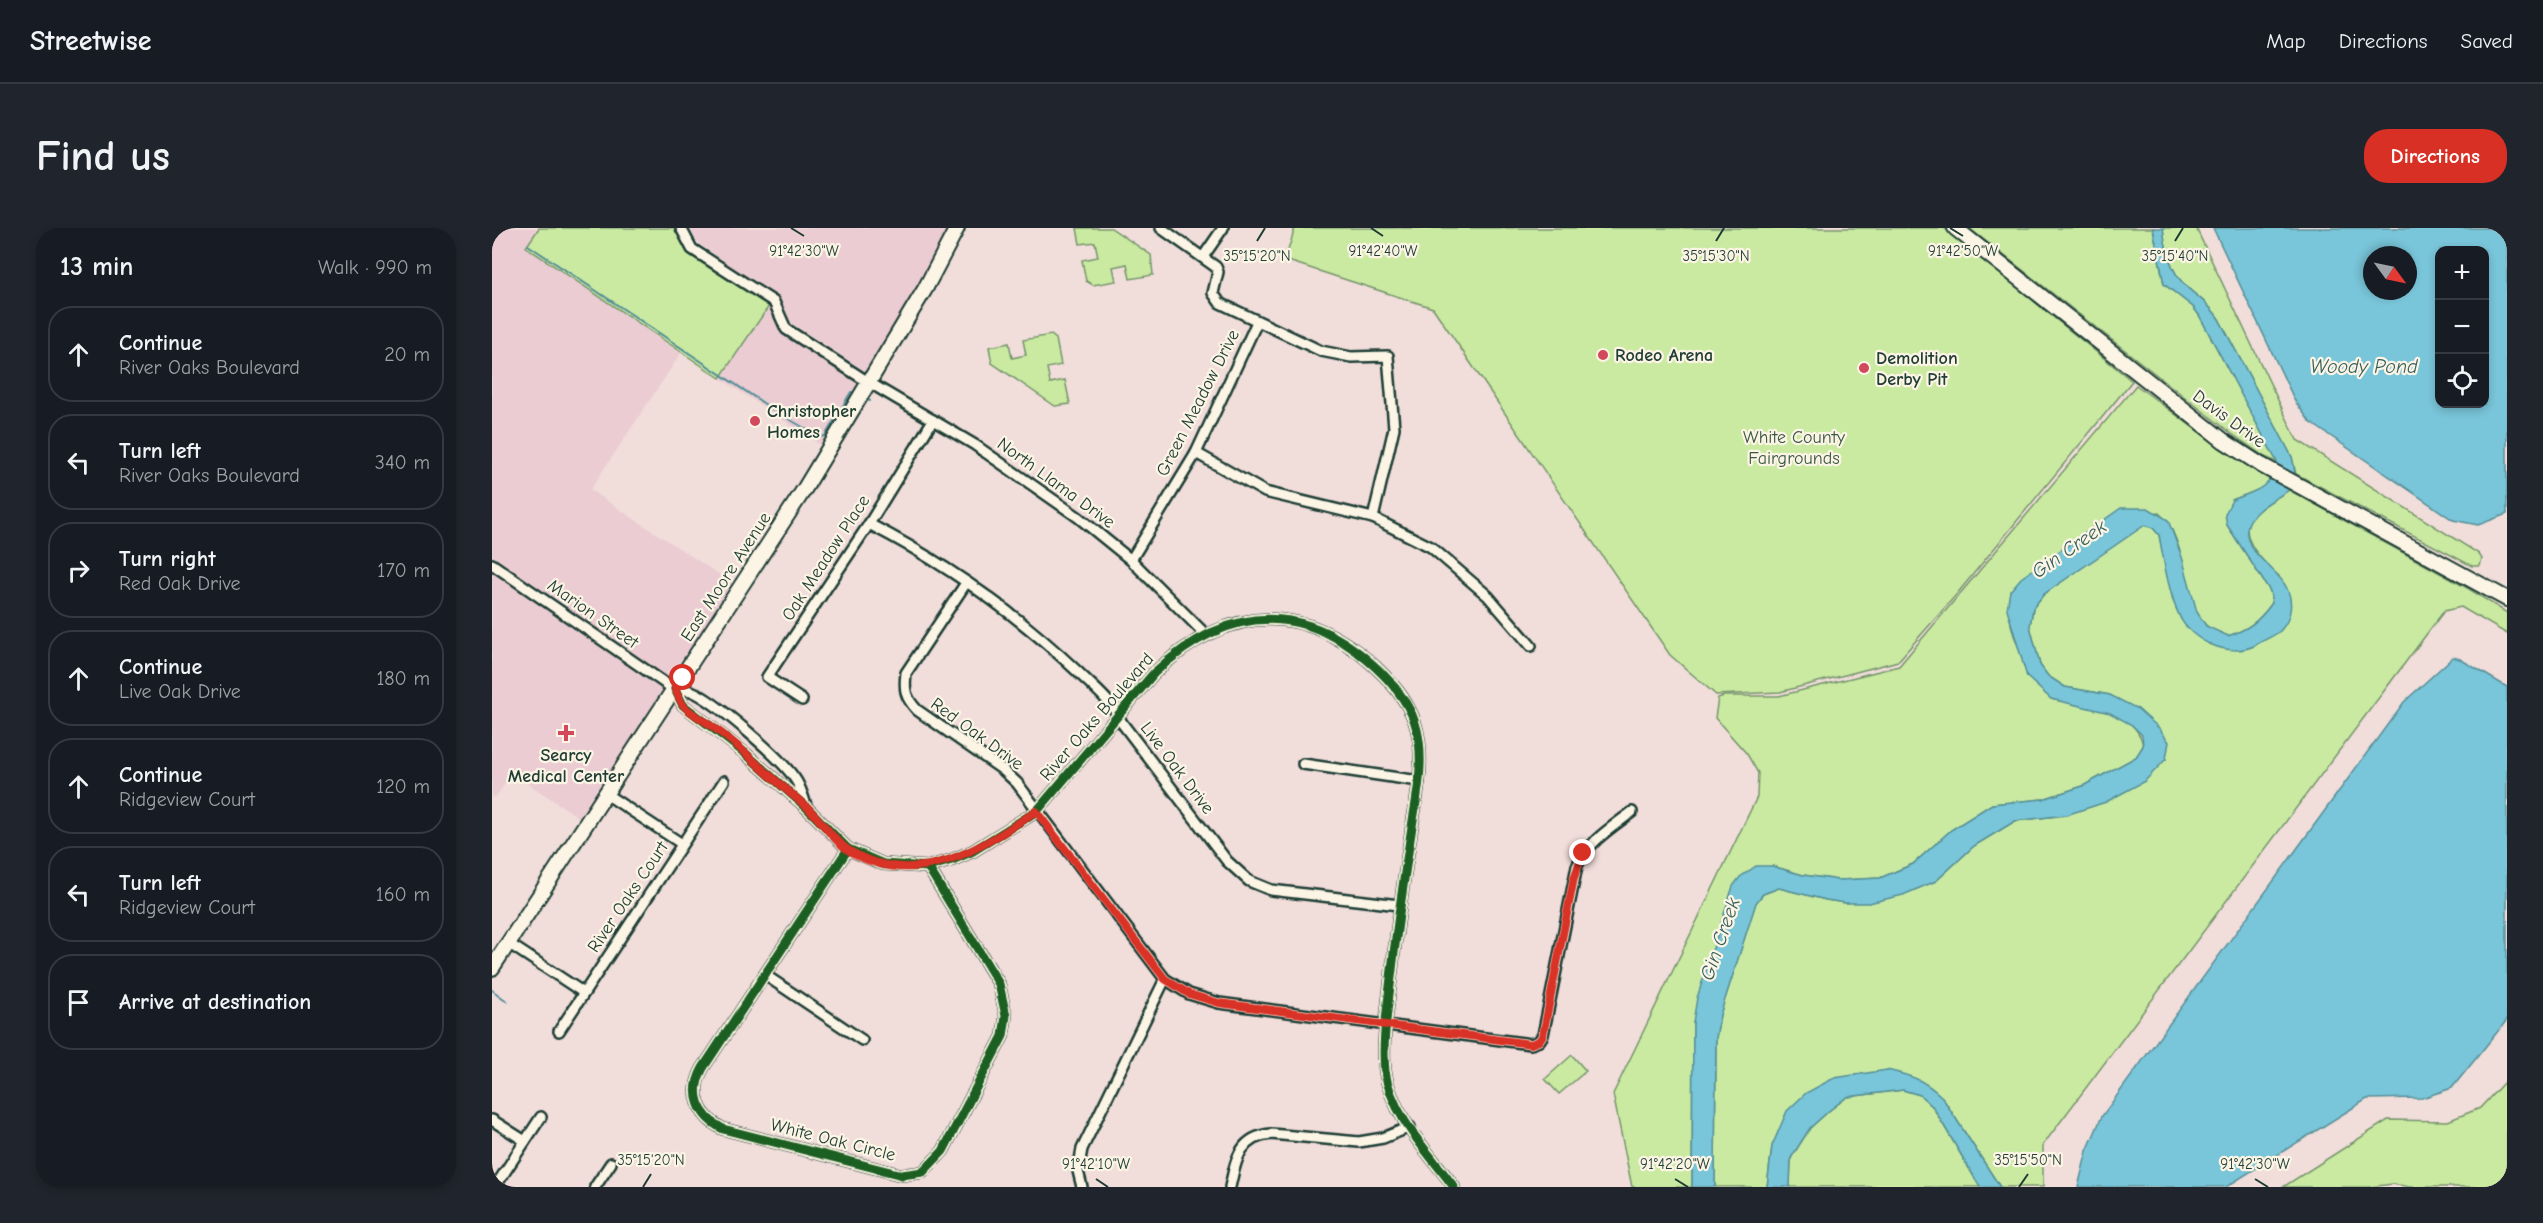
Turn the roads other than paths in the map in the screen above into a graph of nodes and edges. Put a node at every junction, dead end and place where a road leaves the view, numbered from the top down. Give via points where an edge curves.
1 (681, 228) edge
2 (957, 228) edge
3 (1223, 228) edge
4 (1956, 228) edge
5 (1164, 229) edge
6 (1203, 257) junction
7 (1257, 322) junction
8 (869, 382) junction
9 (933, 420) junction
10 (1196, 453) junction
11 (1373, 518) junction
12 (869, 525) junction
13 (1131, 560) junction
14 (492, 564) edge
15 (966, 583) junction
16 (2507, 599) edge
17 (1205, 634) junction
18 (1531, 646) dead end
19 (675, 689) junction
20 (802, 700) dead end
21 (1118, 715) junction
22 (1303, 764) dead end
23 (724, 781) dead end
24 (1419, 781) junction
25 (606, 794) junction
26 (807, 808) junction
27 (1036, 811) junction
28 (1632, 812) dead end
29 (682, 844) junction
30 (848, 849) junction
31 (928, 867) junction
32 (1399, 905) junction
33 (508, 943) junction
34 (492, 968) edge
35 (765, 975) junction
36 (1165, 979) junction
37 (584, 993) junction
38 (1386, 1027) junction
39 (559, 1031) dead end
40 (862, 1040) dead end
41 (541, 1117) dead end
42 (492, 1120) edge
43 (1410, 1127) junction
44 (525, 1142) junction
45 (611, 1163) dead end
46 (495, 1187) edge
47 (595, 1187) edge
48 (1082, 1187) edge
49 (1230, 1187) edge
50 (1454, 1187) edge

1 - 8 street, North Llama Drive via 692,249 774,302 786,329
2 - 8 street, East Moore Avenue
3 - 6 street
4 - 16 street, Davis Drive via 2224,441
5 - 6 street
6 - 7 street via 1218,272 1215,299
7 - 10 street, Green Meadow Drive
7 - 11 street via 1337,356 1388,356 1394,428
8 - 9 street, North Llama Drive
8 - 19 street, East Moore Avenue
9 - 12 street, Oak Meadow Place
9 - 13 street, North Llama Drive via 1078,517
10 - 11 street via 1265,492
10 - 13 street, Green Meadow Drive
11 - 18 street via 1442,555 1488,596
12 - 15 street, Live Oak Drive
12 - 20 street, Oak Meadow Place via 767,677
13 - 17 street, North Llama Drive
14 - 19 street, Marion Street
15 - 21 street, Live Oak Drive via 1023,623 1107,700
15 - 27 street, Red Oak Drive via 906,673 907,699 1004,770
17 - 21 street, River Oaks Boulevard via 1176,652
17 - 24 street, River Oaks Boulevard via 1264,619 1290,620 1342,643 1392,682 1403,699 1417,727 1421,751
19 - 25 street, East Moore Avenue
19 - 26 street, River Oaks Boulevard via 683,705 732,741
19 - 26 street, River Oaks Boulevard via 692,691 759,742 797,782
21 - 27 street, River Oaks Boulevard
21 - 32 street, Live Oak Drive via 1227,861 1249,881 1271,890
22 - 24 street
23 - 29 street, River Oaks Court
24 - 32 street, River Oaks Boulevard
25 - 29 street
25 - 33 street, East Moore Avenue
26 - 30 street, River Oaks Boulevard
27 - 31 street, River Oaks Boulevard via 973,851
27 - 36 street, Red Oak Drive
28 - 38 street via 1593,842 1577,866 1539,1041 1531,1044
29 - 37 street, River Oaks Court
30 - 31 street, River Oaks Boulevard via 883,864
30 - 35 street, White Oak Circle
31 - 35 street, White Oak Circle via 999,984 1006,1016 1003,1036 943,1151 923,1172 902,1175 723,1129 704,1115 697,1100 699,1075
32 - 38 street, River Oaks Boulevard
33 - 34 street, East Moore Avenue
33 - 37 street
35 - 40 street
36 - 38 street via 1189,994 1219,1003
36 - 48 street via 1082,1149 1078,1171
37 - 39 street, River Oaks Court
38 - 43 street, River Oaks Boulevard via 1385,1070 1397,1108
41 - 44 street
42 - 44 street
43 - 49 street via 1359,1142 1258,1135 1240,1153
43 - 50 street, River Oaks Boulevard
44 - 46 street
45 - 47 street

